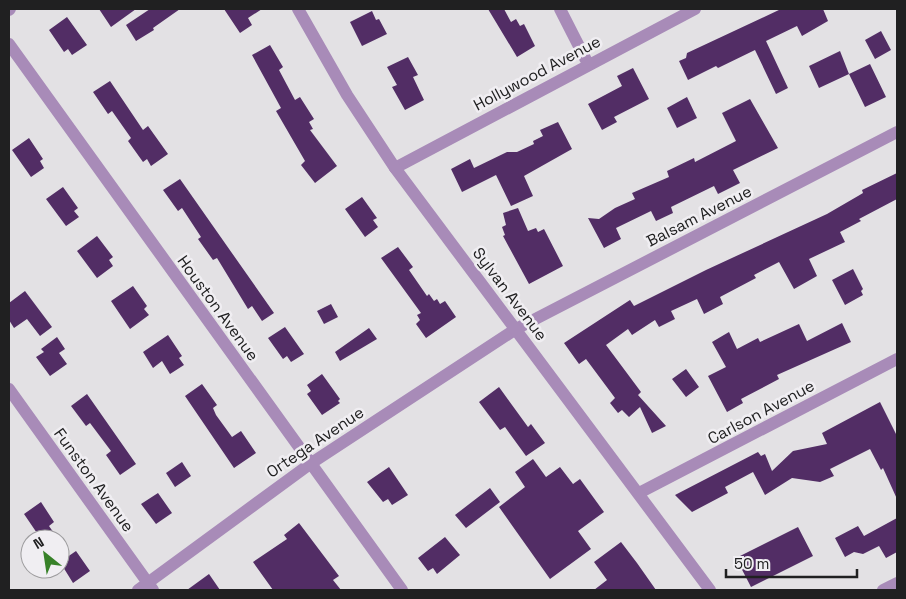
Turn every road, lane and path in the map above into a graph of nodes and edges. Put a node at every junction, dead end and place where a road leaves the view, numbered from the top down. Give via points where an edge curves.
1 (298, 9) edge
2 (560, 9) edge
3 (695, 9) edge
4 (9, 44) edge
5 (588, 64) junction
6 (897, 132) edge
7 (395, 168) junction
8 (516, 328) junction
9 (897, 359) edge
10 (9, 389) edge
11 (310, 464) junction
12 (639, 493) junction
13 (897, 583) edge
14 (146, 588) edge
15 (402, 590) edge
16 (710, 590) edge
17 (883, 590) edge

1 - 7 street, Sylvan Avenue via 346,95
2 - 5 street
3 - 5 street, Hollywood Avenue
4 - 11 street, Houston Avenue
5 - 7 street, Hollywood Avenue
6 - 8 street, Balsam Avenue
7 - 8 street, Sylvan Avenue
8 - 11 street, Ortega Avenue
8 - 12 street, Sylvan Avenue
9 - 12 street, Carlson Avenue
10 - 14 street, Funston Avenue
11 - 14 street, Ortega Avenue
11 - 15 street, Houston Avenue
12 - 16 street, Sylvan Avenue
13 - 17 street

